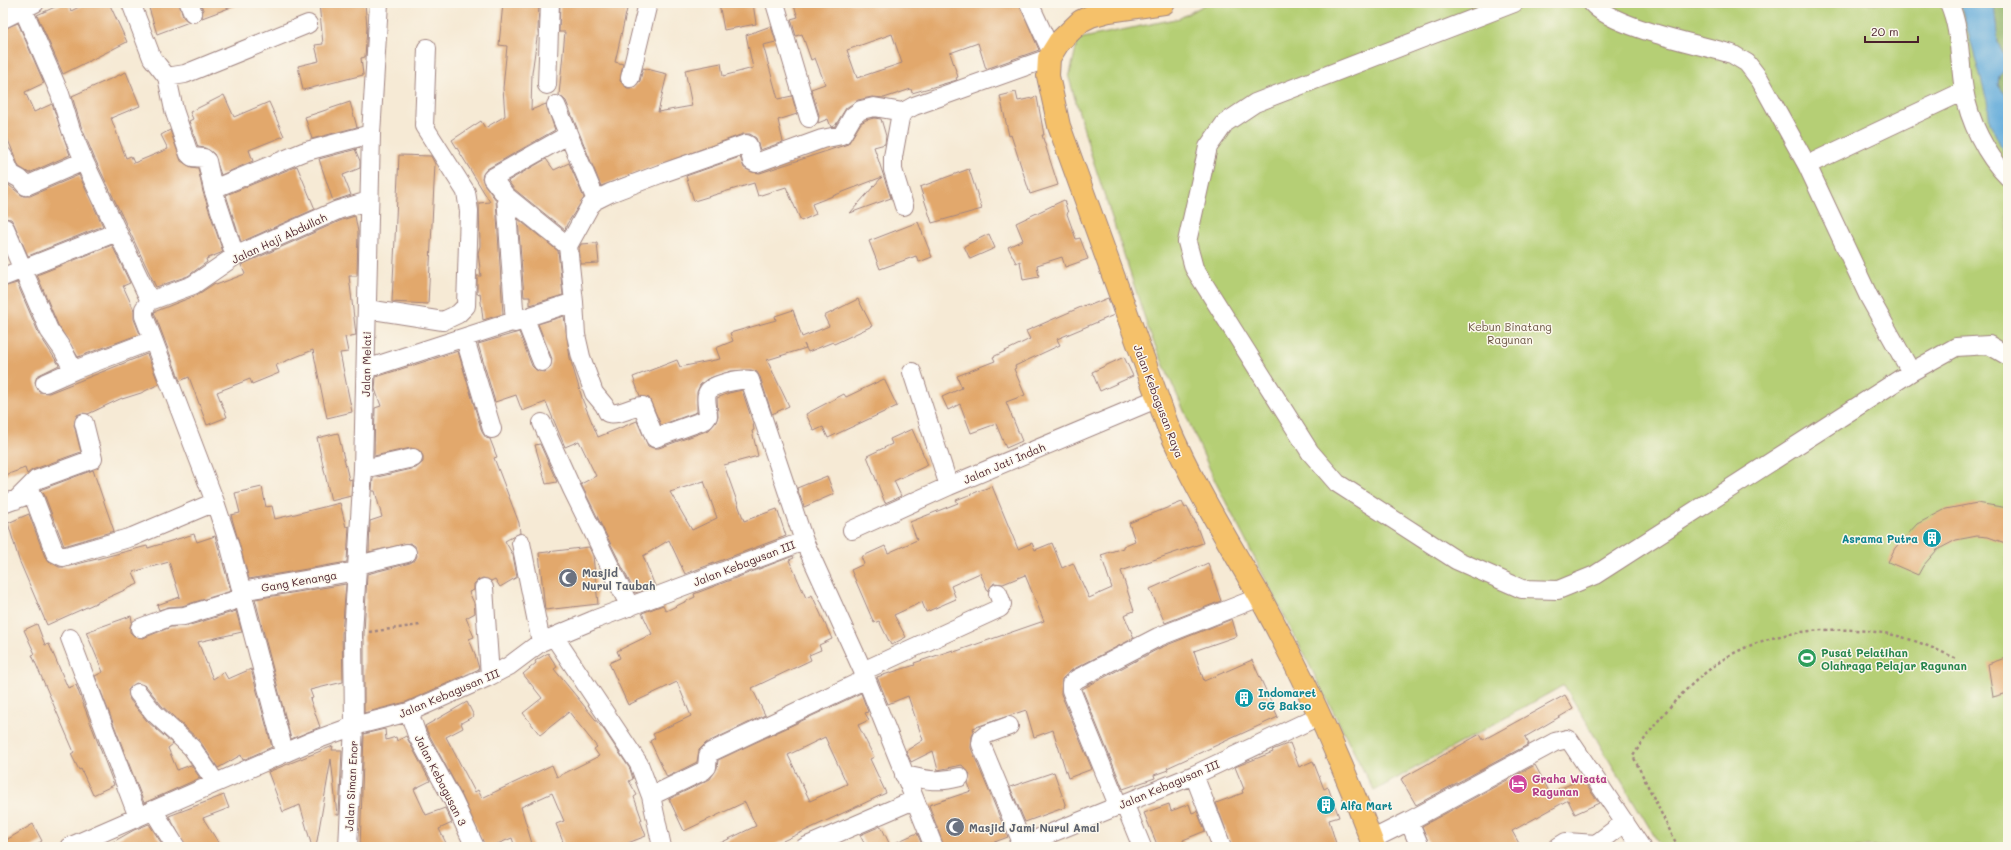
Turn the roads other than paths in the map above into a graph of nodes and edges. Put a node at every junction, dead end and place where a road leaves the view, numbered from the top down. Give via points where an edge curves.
1 (131, 3) edge
2 (379, 3) edge
3 (550, 3) edge
4 (648, 3) edge
5 (775, 3) edge
6 (1029, 3) edge
7 (1164, 3) edge
8 (1514, 3) edge
9 (1592, 3) edge
10 (1949, 3) edge
11 (29, 6) edge
12 (3, 19) edge
13 (308, 24) dead end
14 (427, 48) dead end
15 (1050, 55) junction
16 (166, 77) junction
17 (630, 78) dead end
18 (547, 84) dead end
19 (1964, 92) junction
20 (556, 105) dead end
21 (903, 112) junction
22 (809, 118) dead end
23 (371, 134) junction
24 (568, 134) junction
25 (3, 156) edge
26 (84, 162) junction
27 (1807, 165) junction
28 (2008, 177) edge
29 (213, 190) junction
30 (506, 196) junction
31 (596, 200) junction
32 (368, 201) junction
33 (904, 206) dead end
34 (5, 228) dead end
35 (117, 232) junction
36 (568, 246) junction
37 (235, 256) junction
38 (23, 269) junction
39 (3, 277) edge
40 (150, 301) junction
41 (574, 302) junction
42 (367, 309) junction
43 (520, 321) junction
44 (465, 339) junction
45 (153, 340) junction
46 (2008, 356) edge
47 (542, 362) dead end
48 (366, 369) junction
49 (73, 370) junction
50 (912, 372) dead end
51 (1911, 372) junction
52 (45, 383) dead end
53 (1157, 397) junction
54 (84, 423) dead end
55 (542, 423) dead end
56 (492, 429) dead end
57 (413, 458) dead end
58 (363, 469) junction
59 (949, 486) junction
60 (10, 502) edge
61 (215, 502) junction
62 (852, 530) dead end
63 (804, 541) junction
64 (521, 543) dead end
65 (407, 553) dead end
66 (357, 568) junction
67 (484, 588) dead end
68 (998, 593) dead end
69 (241, 594) junction
70 (1260, 597) junction
71 (630, 607) junction
72 (140, 628) dead end
73 (70, 638) dead end
74 (548, 640) junction
75 (865, 675) junction
76 (490, 676) junction
77 (138, 693) dead end
78 (409, 712) junction
79 (1319, 716) junction
80 (354, 726) junction
81 (1009, 726) dead end
82 (284, 752) junction
83 (904, 775) junction
84 (1194, 775) junction
85 (960, 777) dead end
86 (216, 783) junction
87 (651, 796) junction
88 (914, 800) junction
89 (1121, 804) junction
90 (145, 813) junction
91 (1409, 821) junction
92 (1625, 822) junction
93 (1373, 843) edge
94 (1020, 846) edge
95 (1597, 846) edge
96 (69, 847) edge
97 (176, 847) edge
98 (348, 847) edge
99 (475, 847) edge
100 (662, 847) edge
101 (805, 847) edge
102 (934, 847) edge
103 (1142, 847) edge
104 (1222, 847) edge
105 (1420, 847) edge
106 (1558, 847) edge
107 (1641, 847) edge

1 - 16 street via 152,58
2 - 23 street, Jalan Melati
3 - 18 street
4 - 17 street
5 - 22 street
6 - 15 street
7 - 15 main road via 1091,16 1073,27
8 - 51 street via 1255,103 1225,123 1208,147 1187,242 1194,268 1310,452 1336,483 1456,560 1522,590 1558,590 1595,575
9 - 27 street via 1598,10 1620,23 1732,54 1747,63 1760,80
10 - 19 street via 1955,18
11 - 12 street
11 - 26 street
13 - 16 street via 185,74
14 - 42 street via 424,126 466,192 468,205 466,306 458,314 444,321
15 - 21 street
15 - 53 main road, Jalan Kebagusan Raya via 1048,76 1059,126
16 - 29 street via 188,150 192,157 204,158 207,161
19 - 27 street
19 - 28 street via 1975,126 1998,167
20 - 24 street
21 - 31 street via 874,107 861,110 853,116 842,135 838,137 822,139 756,163 752,161 746,144
21 - 33 street via 897,130 893,170
23 - 29 street via 303,152
23 - 32 street, Jalan Melati
24 - 30 street via 492,178
24 - 31 street
25 - 26 street via 11,174 27,186
26 - 35 street
27 - 51 street via 1869,297
29 - 37 street
30 - 36 street
30 - 43 street
31 - 36 street via 590,206
32 - 37 street, Jalan Haji Abdullah via 338,210
32 - 42 street, Jalan Melati
34 - 38 street
35 - 38 street
35 - 40 street
36 - 41 street
37 - 40 street, Jalan Haji Abdullah via 193,285
38 - 39 street
38 - 49 street via 51,334
40 - 45 street via 144,309 144,316
41 - 43 street
41 - 63 street via 576,335 581,357 596,396 608,413 642,406 655,438 705,420 708,416 706,394 715,385 750,380
42 - 48 street, Jalan Melati
43 - 44 street
43 - 47 street
44 - 48 street
44 - 56 street
45 - 49 street
45 - 61 street
46 - 51 street via 1989,345 1956,347
48 - 58 street, Jalan Melati
49 - 52 street
50 - 59 street
53 - 59 street, Jalan Jati Indah
53 - 70 main road, Jalan Kebagusan Raya via 1184,464
54 - 60 street via 93,459 36,480
55 - 71 street
57 - 58 street
58 - 66 street, Jalan Melati
59 - 62 street, Jalan Jati Indah
60 - 61 street via 28,495 34,498 55,554 63,557 132,537
61 - 69 street via 230,547
63 - 71 street, Jalan Kebagusan III
63 - 75 street
64 - 74 street
65 - 66 street, Gang Kenanga
66 - 69 street, Gang Kenanga
66 - 80 street, Jalan Melati via 353,634
67 - 76 street
68 - 75 street via 1002,604 1000,608
69 - 72 street, Gang Kenanga via 184,616 169,617
69 - 82 street
70 - 79 main road, Jalan Kebagusan Raya
70 - 89 street via 1158,637 1071,684 1071,690
71 - 74 street, Jalan Kebagusan III
73 - 90 street
74 - 76 street, Jalan Kebagusan III
74 - 87 street via 639,764
75 - 83 street
75 - 87 street via 711,752 707,767 703,771
76 - 78 street, Jalan Kebagusan III
77 - 86 street via 154,713 192,748
78 - 80 street, Jalan Kebagusan III
78 - 99 street, Jalan Kebagusan 3 via 417,735
79 - 84 street, Jalan Kebagusan III
79 - 93 main road, Jalan Kebagusan Raya via 1352,788
80 - 82 street, Jalan Kebagusan III
80 - 98 street, Jalan Siman Enor
81 - 94 street via 987,734 982,738 981,744
82 - 86 street, Jalan Kebagusan III
83 - 85 street via 934,781
83 - 88 street
84 - 89 street, Jalan Kebagusan III
84 - 104 street
86 - 90 street, Jalan Kebagusan III
87 - 100 street
88 - 101 street
88 - 102 street
89 - 94 street, Jalan Kebagusan III
89 - 103 street
90 - 96 street, Jalan Kebagusan III
90 - 97 street
91 - 92 street via 1555,742 1567,739
91 - 93 street
91 - 105 street
92 - 95 street
92 - 107 street
95 - 106 street via 1566,842

